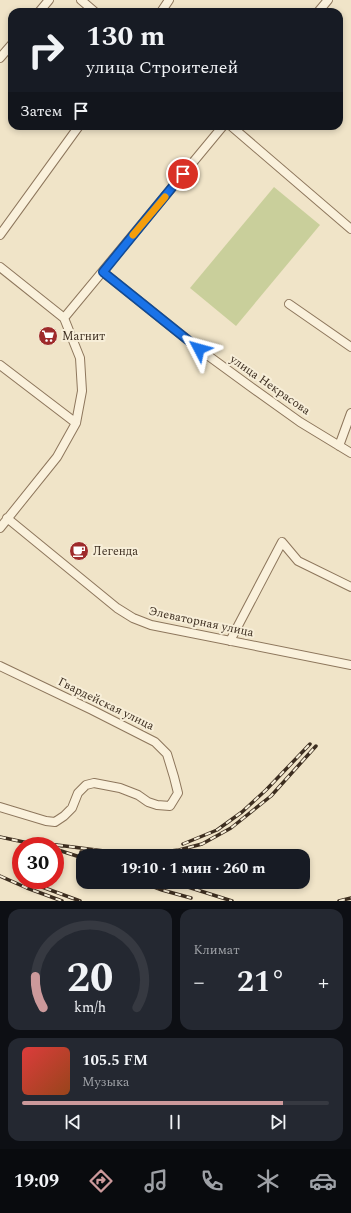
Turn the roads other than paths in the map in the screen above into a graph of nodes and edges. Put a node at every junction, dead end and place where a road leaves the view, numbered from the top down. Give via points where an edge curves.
1 (49, 0) edge
2 (81, 0) edge
3 (328, 0) edge
4 (42, 8) edge
5 (90, 8) edge
6 (321, 8) edge
7 (8, 49) edge
8 (0, 58) edge
9 (76, 130) edge
10 (220, 130) edge
11 (236, 130) edge
12 (351, 229) edge
13 (0, 235) edge
14 (0, 266) edge
15 (103, 272) junction
16 (289, 304) dead end
17 (64, 318) junction
18 (351, 347) edge
19 (0, 365) edge
20 (351, 413) edge
21 (76, 423) junction
22 (339, 446) junction
23 (351, 454) edge
24 (7, 518) junction
25 (0, 528) edge
26 (351, 587) edge
27 (230, 641) junction
28 (351, 665) edge
29 (0, 666) edge
30 (0, 807) edge

1 - 4 street
2 - 5 street
3 - 6 street
7 - 8 street
9 - 13 street
10 - 15 street
11 - 12 street
14 - 17 street
15 - 17 street
15 - 22 street, улица Некрасова via 205,353 300,422
16 - 18 street
17 - 21 street via 80,358 82,391
19 - 21 street
20 - 22 street
21 - 24 street via 57,457
22 - 23 street, улица Некрасова
24 - 25 street
24 - 27 street, Элеваторная улица via 102,597 133,618 151,625
26 - 27 street via 298,561 282,542
27 - 28 street, Элеваторная улица
29 - 30 street, Гвардейская улица via 155,742 166,754 178,793 170,806 157,805 120,788 94,783 86,785 78,794 72,808 55,822

